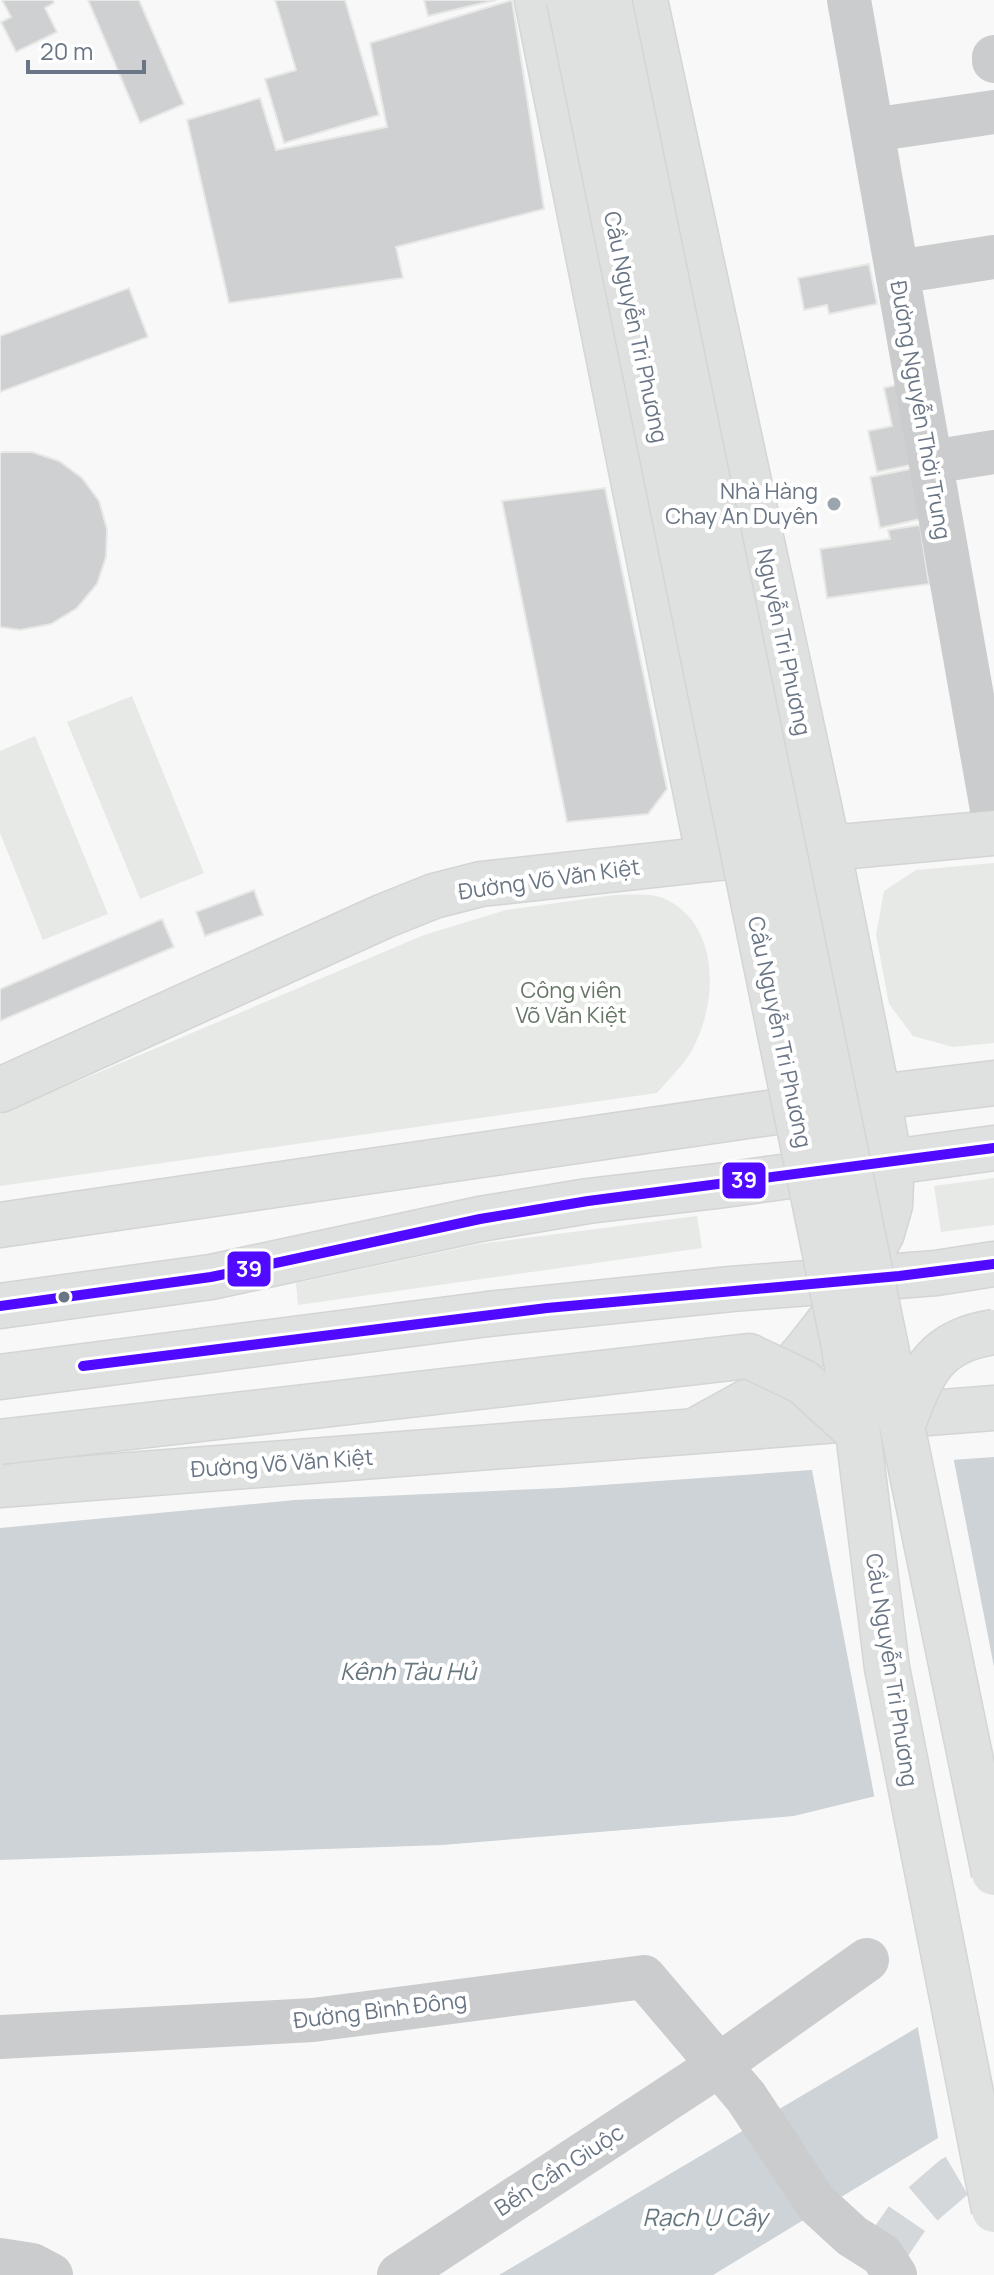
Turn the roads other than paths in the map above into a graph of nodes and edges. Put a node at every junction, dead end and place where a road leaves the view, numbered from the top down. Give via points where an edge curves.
1 (537, 0) edge
2 (569, 0) edge
3 (609, 0) edge
4 (645, 0) edge
5 (849, 0) edge
6 (994, 112) edge
7 (872, 130) junction
8 (994, 257) edge
9 (897, 272) junction
10 (994, 452) edge
11 (931, 462) junction
12 (806, 742) junction
13 (690, 759) junction
14 (994, 821) edge
15 (994, 833) edge
16 (828, 848) junction
17 (709, 859) junction
18 (994, 1083) edge
19 (0, 1090) edge
20 (878, 1097) junction
21 (994, 1148) edge
22 (890, 1163) junction
23 (0, 1225) edge
24 (994, 1264) edge
25 (856, 1280) junction
26 (0, 1306) edge
27 (994, 1332) edge
28 (0, 1377) edge
29 (994, 1408) edge
30 (903, 1424) junction
31 (694, 1431) junction
32 (858, 1432) junction
33 (0, 1442) edge
34 (0, 1485) edge
35 (994, 1873) edge
36 (867, 1960) dead end
37 (0, 2037) edge
38 (732, 2081) junction
39 (994, 2210) edge
40 (0, 2260) edge
41 (877, 2268) edge
42 (51, 2275) edge
43 (399, 2275) edge

1 - 13 main road
2 - 32 main road, Cầu Nguyễn Tri Phương, bridge
3 - 30 main road, Cầu Nguyễn Tri Phương, bridge
4 - 12 main road, Nguyễn Tri Phương
5 - 7 street, Đường Nguyễn Thời Trung
6 - 7 street
7 - 9 street, Đường Nguyễn Thời Trung
8 - 9 street
9 - 11 street, Đường Nguyễn Thời Trung
10 - 11 street
11 - 14 street, Đường Nguyễn Thời Trung
12 - 13 main road
12 - 16 main road, Nguyễn Tri Phương
13 - 17 main road
15 - 16 main road, Đường Võ Văn Kiệt
16 - 17 main road, Đường Võ Văn Kiệt
16 - 20 main road, Nguyễn Tri Phương
17 - 19 main road, Đường Võ Văn Kiệt via 481,884 434,896
18 - 20 main road
20 - 22 main road, Nguyễn Tri Phương
20 - 23 main road
21 - 22 main road
22 - 25 main road, Nguyễn Tri Phương via 890,1205 882,1233
22 - 26 main road via 588,1201 211,1277
24 - 25 main road
25 - 28 main road via 488,1314
25 - 31 main road, Nguyễn Tri Phương via 776,1386
27 - 30 main road, bridge via 952,1343 933,1362
29 - 31 main road, Đường Võ Văn Kiệt
30 - 35 main road, Cầu Nguyễn Tri Phương, bridge
31 - 34 main road, Đường Võ Văn Kiệt
32 - 33 main road, bridge via 803,1382 749,1356
32 - 39 main road, Cầu Nguyễn Tri Phương, bridge via 887,1668
36 - 38 street, Bến Cần Giuộc
37 - 38 street, Đường Bình Đông via 313,2020 644,1977
38 - 41 street via 816,2203
38 - 43 street, Bến Cần Giuộc
40 - 42 street via 32,2265

